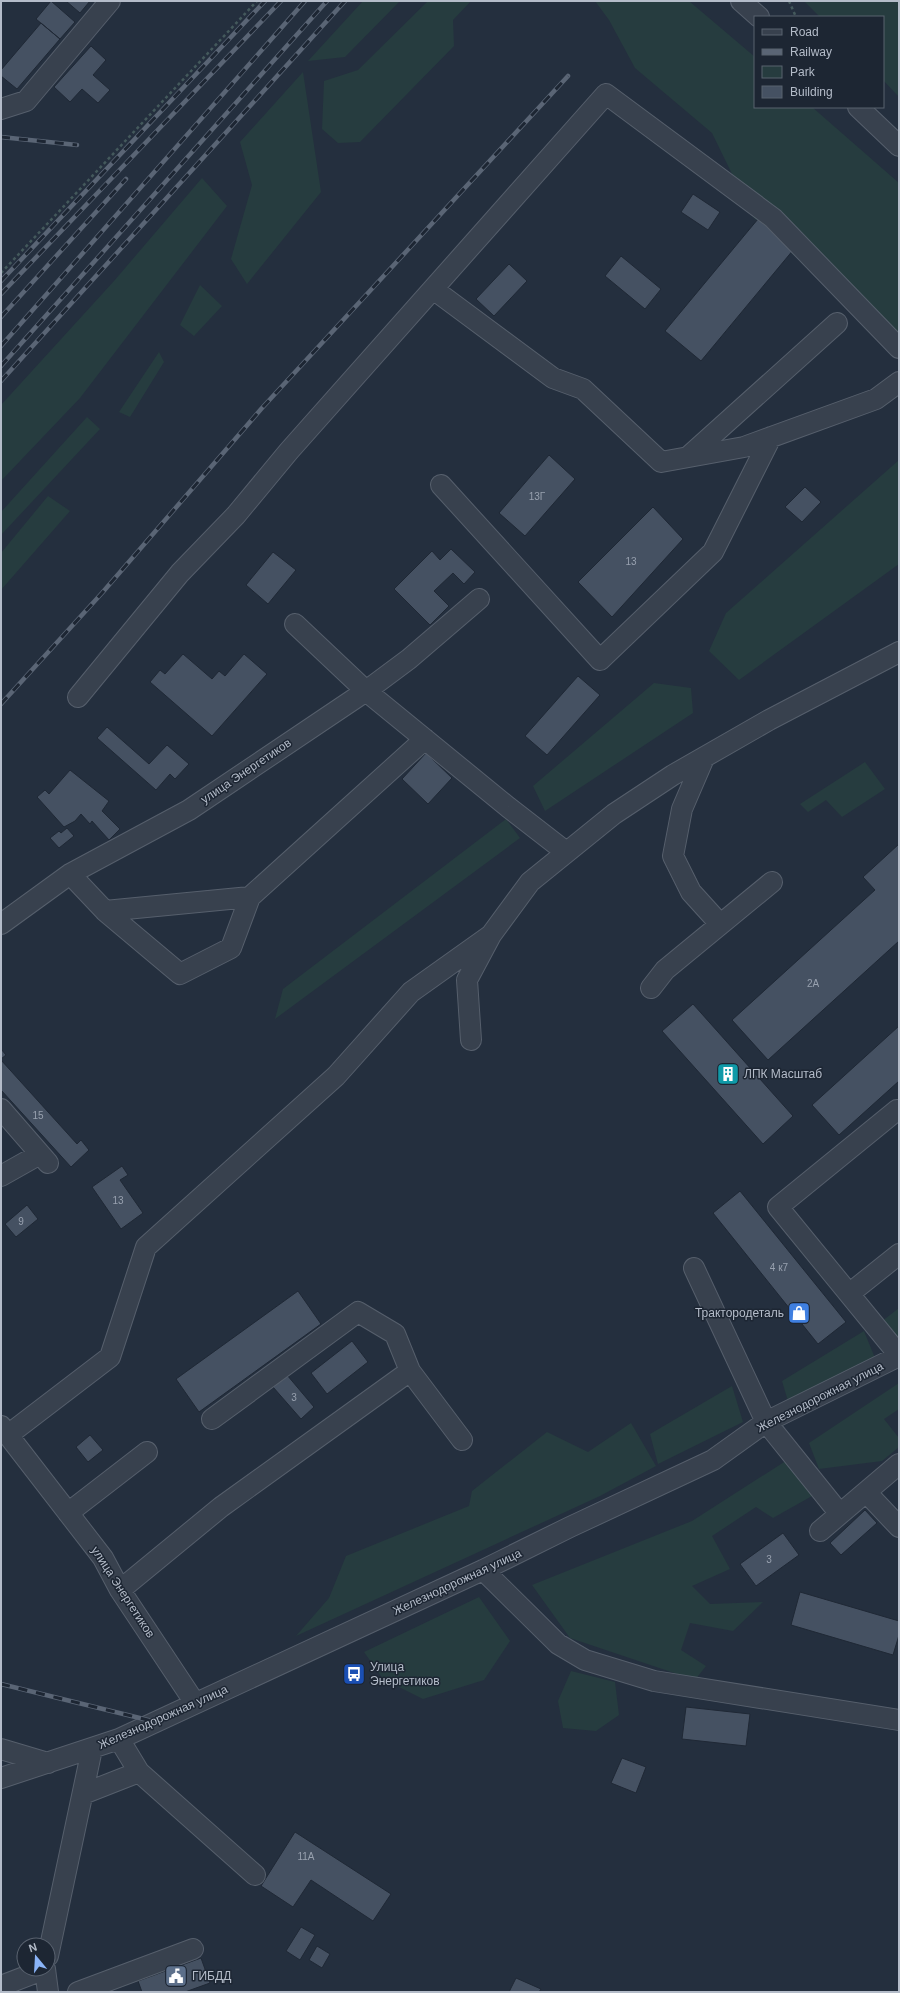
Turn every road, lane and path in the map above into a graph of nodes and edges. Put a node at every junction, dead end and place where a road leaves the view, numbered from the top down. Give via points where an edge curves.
1 (110, 1) edge
2 (257, 1) edge
3 (741, 1) edge
4 (789, 1) edge
5 (758, 16) edge
6 (796, 16) edge
7 (859, 108) edge
8 (1, 109) edge
9 (899, 146) edge
10 (1, 273) edge
11 (433, 289) junction
12 (837, 323) dead end
13 (899, 348) edge
14 (899, 382) edge
15 (771, 437) junction
16 (688, 457) junction
17 (441, 484) dead end
18 (479, 599) dead end
19 (295, 624) dead end
20 (899, 652) edge
21 (366, 691) junction
22 (78, 697) dead end
23 (425, 739) junction
24 (704, 758) junction
25 (566, 852) junction
26 (70, 874) junction
27 (772, 882) dead end
28 (250, 897) junction
29 (105, 911) junction
30 (1, 924) edge
31 (720, 924) junction
32 (491, 935) junction
33 (651, 988) dead end
34 (471, 1040) dead end
35 (1, 1109) edge
36 (897, 1110) dead end
37 (1, 1176) edge
38 (899, 1254) edge
39 (694, 1268) dead end
40 (849, 1294) junction
41 (899, 1356) edge
42 (410, 1371) junction
43 (212, 1419) dead end
44 (766, 1422) junction
45 (4, 1431) edge
46 (462, 1440) dead end
47 (147, 1452) dead end
48 (899, 1464) edge
49 (866, 1492) junction
50 (68, 1513) junction
51 (840, 1514) junction
52 (899, 1527) edge
53 (820, 1531) dead end
54 (483, 1570) junction
55 (120, 1590) junction
56 (196, 1704) junction
57 (899, 1720) edge
58 (119, 1739) junction
59 (92, 1748) junction
60 (1, 1749) edge
61 (48, 1762) junction
62 (139, 1772) junction
63 (1, 1778) edge
64 (83, 1794) junction
65 (254, 1875) dead end
66 (52, 1937) edge
67 (193, 1949) dead end
68 (24, 1977) edge
69 (46, 1977) edge
70 (1, 1986) edge
71 (48, 1992) edge
72 (78, 1992) edge

1 - 8 street via 26,101
2 - 10 path
3 - 5 street
4 - 6 path
7 - 9 street
11 - 13 street via 606,94 773,218
11 - 16 street via 552,378 583,389 660,462
11 - 22 street via 289,450 236,514 180,573
12 - 16 street
14 - 15 street via 876,399
15 - 16 street via 744,447
15 - 17 street via 713,552 600,660
18 - 21 street, улица Энергетиков via 409,659
19 - 21 street
20 - 24 street via 769,720
21 - 23 street
21 - 26 street, улица Энергетиков via 189,810
23 - 25 street
23 - 28 street
24 - 25 street via 614,814
24 - 31 street via 682,809 674,856 691,892
25 - 32 street via 530,882
26 - 29 street
26 - 30 street, улица Энергетиков
27 - 31 street
28 - 29 street
28 - 29 street via 232,948 180,974
31 - 33 street via 665,970
32 - 34 street via 467,980
32 - 45 street via 411,992 336,1076 146,1247 110,1357
35 - 37 street via 44,1158
36 - 40 street via 778,1207
38 - 40 street
39 - 44 street
40 - 41 street
41 - 44 street, Железнодорожная улица
42 - 43 street via 396,1334 358,1312
42 - 46 street
42 - 55 street via 221,1507
44 - 51 street
44 - 54 street, Железнодорожная улица via 713,1460 570,1526
45 - 50 street, улица Энергетиков
47 - 50 street
48 - 49 street
49 - 51 street
49 - 52 street
50 - 55 street, улица Энергетиков via 103,1558
51 - 53 street
54 - 56 street, Железнодорожная улица
54 - 57 street via 558,1644 585,1660 654,1681
55 - 56 street, улица Энергетиков
56 - 58 street, Железнодорожная улица
58 - 59 street, Железнодорожная улица
58 - 62 street
59 - 61 street, Железнодорожная улица
59 - 64 street
60 - 61 street
61 - 63 street, Железнодорожная улица
62 - 64 street
62 - 65 street
64 - 66 street
67 - 72 street
68 - 70 street
69 - 71 street

